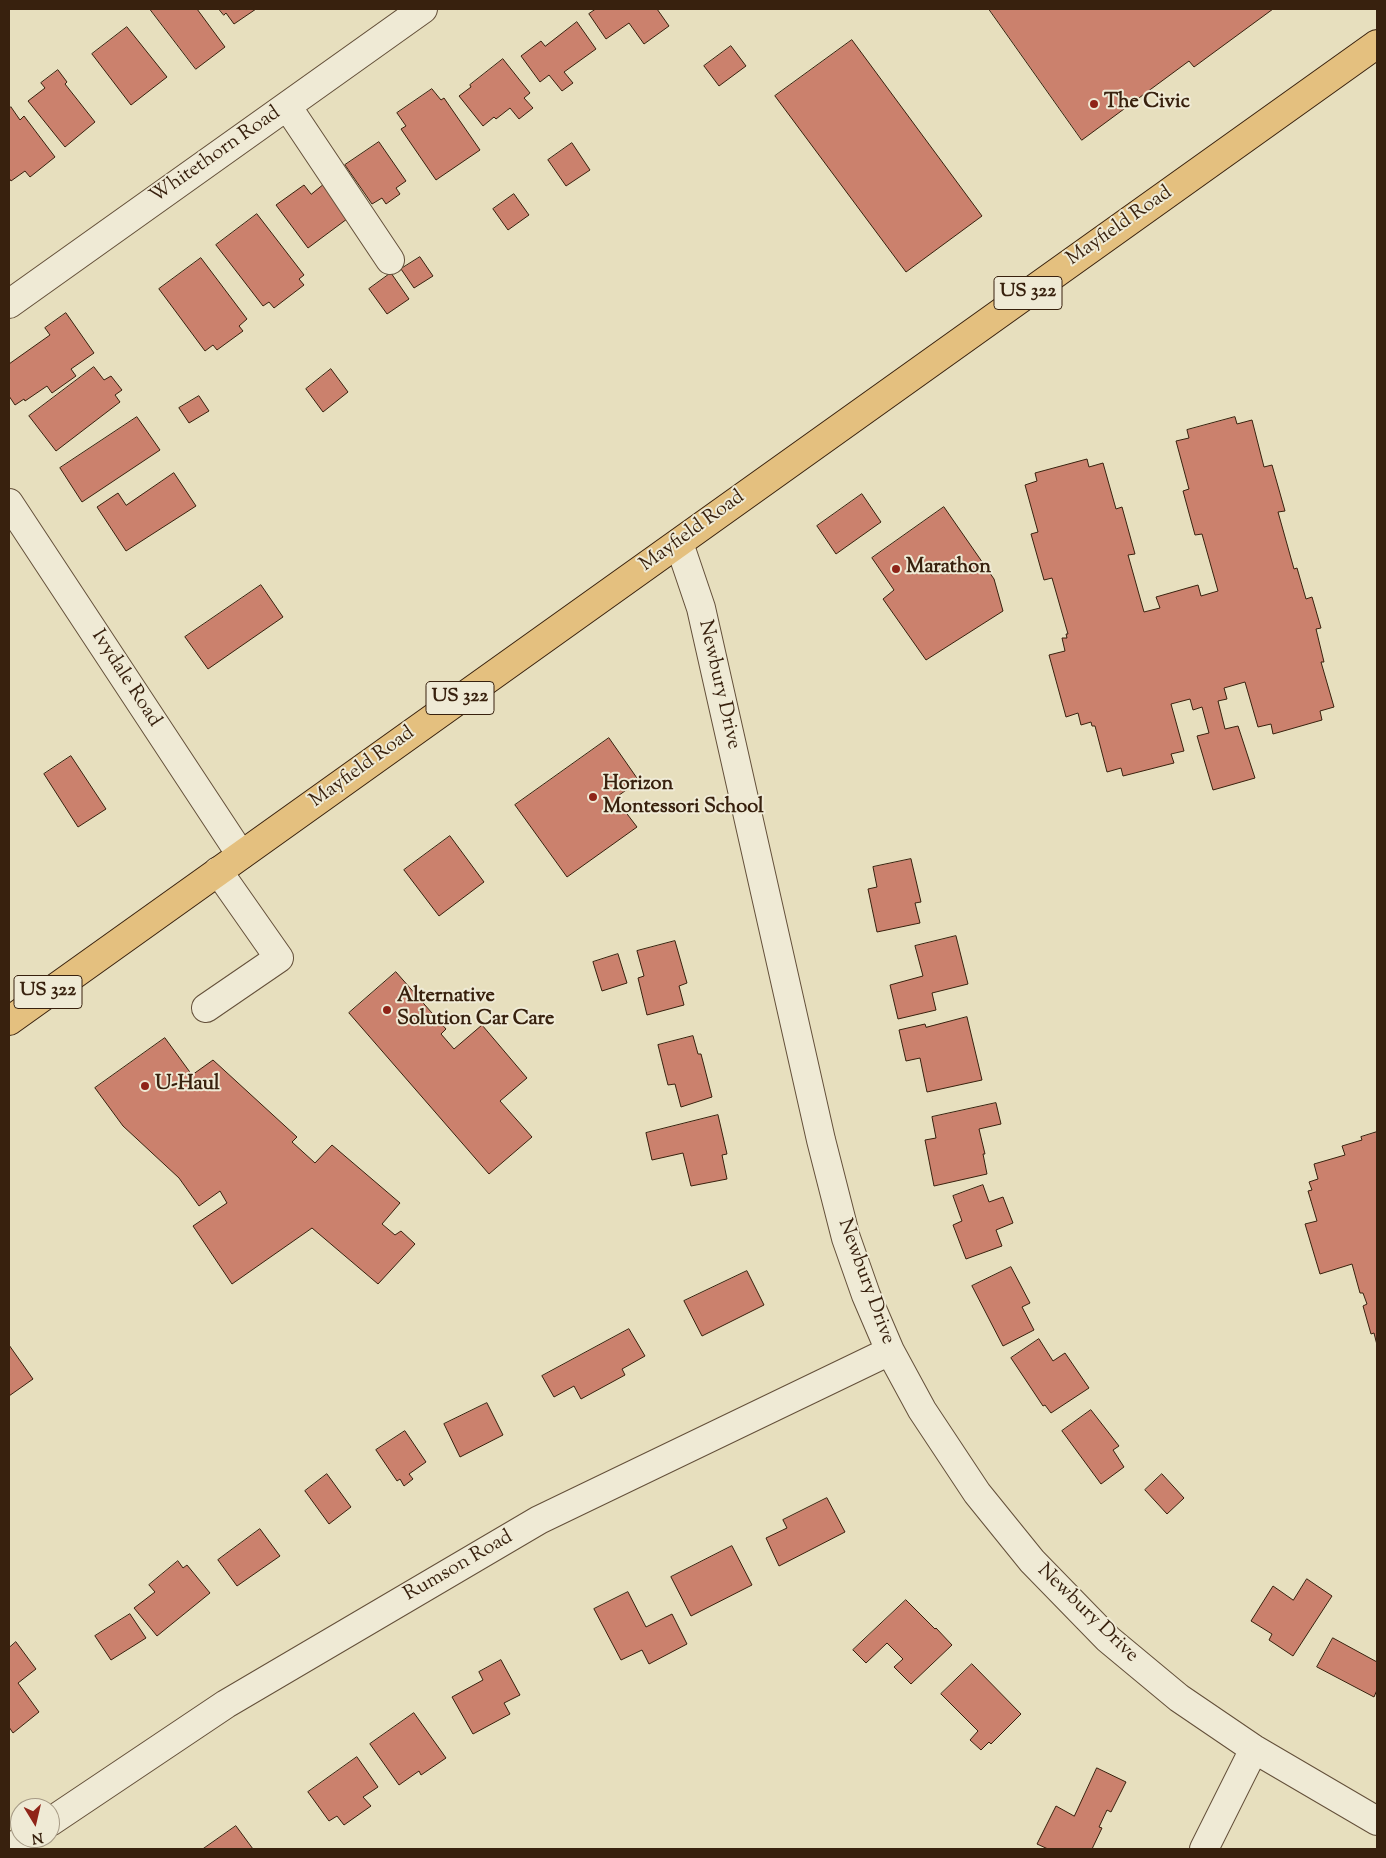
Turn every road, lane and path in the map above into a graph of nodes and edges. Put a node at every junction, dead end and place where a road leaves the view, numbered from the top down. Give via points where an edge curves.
1 (423, 9) edge
2 (1377, 44) edge
3 (287, 106) junction
4 (390, 260) dead end
5 (9, 304) edge
6 (9, 503) edge
7 (679, 542) junction
8 (242, 855) junction
9 (218, 871) junction
10 (206, 1008) dead end
11 (9, 1020) edge
12 (890, 1351) junction
13 (1254, 1749) junction
14 (60, 1815) edge
15 (1377, 1821) edge
16 (1204, 1849) edge

1 - 3 street, Whitethorn Road
2 - 7 main road, Mayfield Road / US 322
3 - 4 street
3 - 5 street, Whitethorn Road
6 - 8 street, Ivydale Road
7 - 8 main road, Mayfield Road / US 322
7 - 12 street, Newbury Drive via 701,608 844,1229 866,1295
8 - 9 main road, Mayfield Road / US 322
9 - 10 street via 279,958
9 - 11 main road, Mayfield Road / US 322
12 - 13 street, Newbury Drive via 922,1410 977,1493 1032,1561 1116,1645 1179,1698
12 - 14 street, Rumson Road via 539,1520 226,1704
13 - 15 street, Newbury Drive
13 - 16 street

